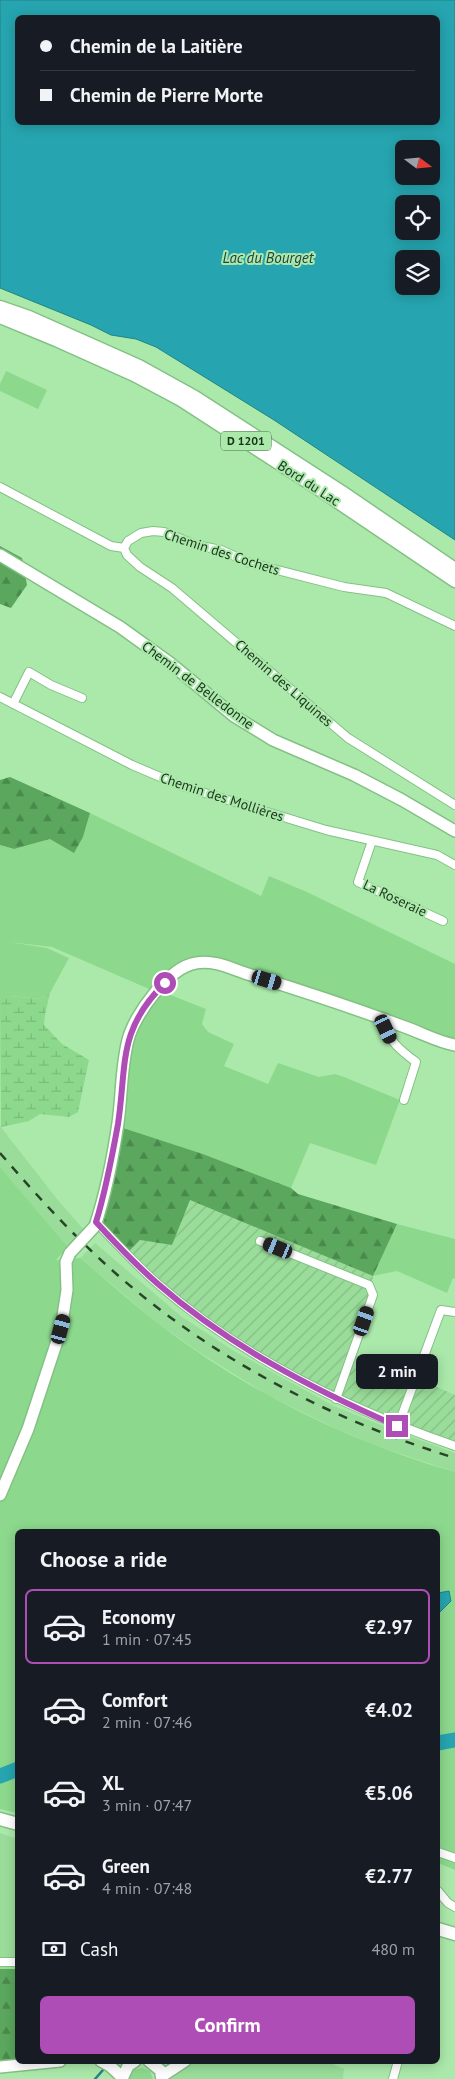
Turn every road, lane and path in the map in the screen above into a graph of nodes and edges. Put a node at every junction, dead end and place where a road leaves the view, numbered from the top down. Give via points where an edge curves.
1 (0, 306) edge
2 (0, 317) edge
3 (26, 322) junction
4 (0, 488) edge
5 (124, 548) junction
6 (0, 555) edge
7 (455, 569) edge
8 (455, 581) edge
9 (455, 626) edge
10 (0, 697) edge
11 (82, 698) dead end
12 (13, 704) junction
13 (455, 805) edge
14 (455, 831) edge
15 (372, 841) junction
16 (455, 865) edge
17 (443, 920) dead end
18 (384, 1020) junction
19 (455, 1045) edge
20 (404, 1100) dead end
21 (96, 1224) junction
22 (260, 1241) dead end
23 (455, 1312) edge
24 (336, 1399) junction
25 (398, 1426) junction
26 (455, 1446) edge
27 (0, 1495) edge
28 (0, 1820) edge
29 (15, 1823) edge
30 (0, 1828) edge
31 (15, 1831) edge
32 (440, 1853) edge
33 (455, 1858) edge
34 (440, 1893) edge
35 (455, 1907) edge
36 (0, 1962) edge
37 (15, 1962) edge
38 (30, 2064) edge
39 (106, 2064) edge
40 (130, 2064) edge
41 (152, 2064) edge
42 (181, 2064) edge
43 (397, 2064) edge
44 (0, 2067) edge
45 (122, 2078) edge
46 (162, 2078) edge
47 (393, 2079) edge

1 - 3 main road, D 1201
2 - 3 main road, D 1201
3 - 7 main road, Bord du Lac / D 1201 via 139,366 195,397
3 - 8 main road, Bord du Lac / D 1201 via 188,404
4 - 5 street via 111,546
5 - 9 street, Chemin des Cochets via 128,541 142,533 164,532 257,565 344,587 386,593
5 - 13 street, Chemin des Liquines via 134,562 172,588 348,738
6 - 14 main road, Chemin de Belledonne via 120,627 234,716 273,740 354,775
10 - 12 street, Chemin des Mollières
11 - 12 street via 29,672
12 - 15 street, Chemin des Mollières via 178,785
15 - 16 street, Chemin des Mollières via 437,855
15 - 17 street, La Roseraie via 358,882
18 - 19 main road
18 - 20 street via 390,1039 416,1062
18 - 21 main road via 308,992 214,964 196,963 181,969 148,1001 128,1038 118,1122
21 - 24 street via 187,1307 276,1367
21 - 27 main road, bridge via 66,1262 67,1290 61,1329 28,1429
22 - 24 street via 369,1285 373,1294
23 - 25 street via 441,1310
24 - 25 street
25 - 26 street
28 - 29 main road
30 - 31 main road
32 - 33 street
34 - 35 street
36 - 37 street
38 - 44 main road
39 - 45 main road
40 - 45 main road
41 - 46 main road via 160,2070
42 - 46 main road
43 - 47 street

